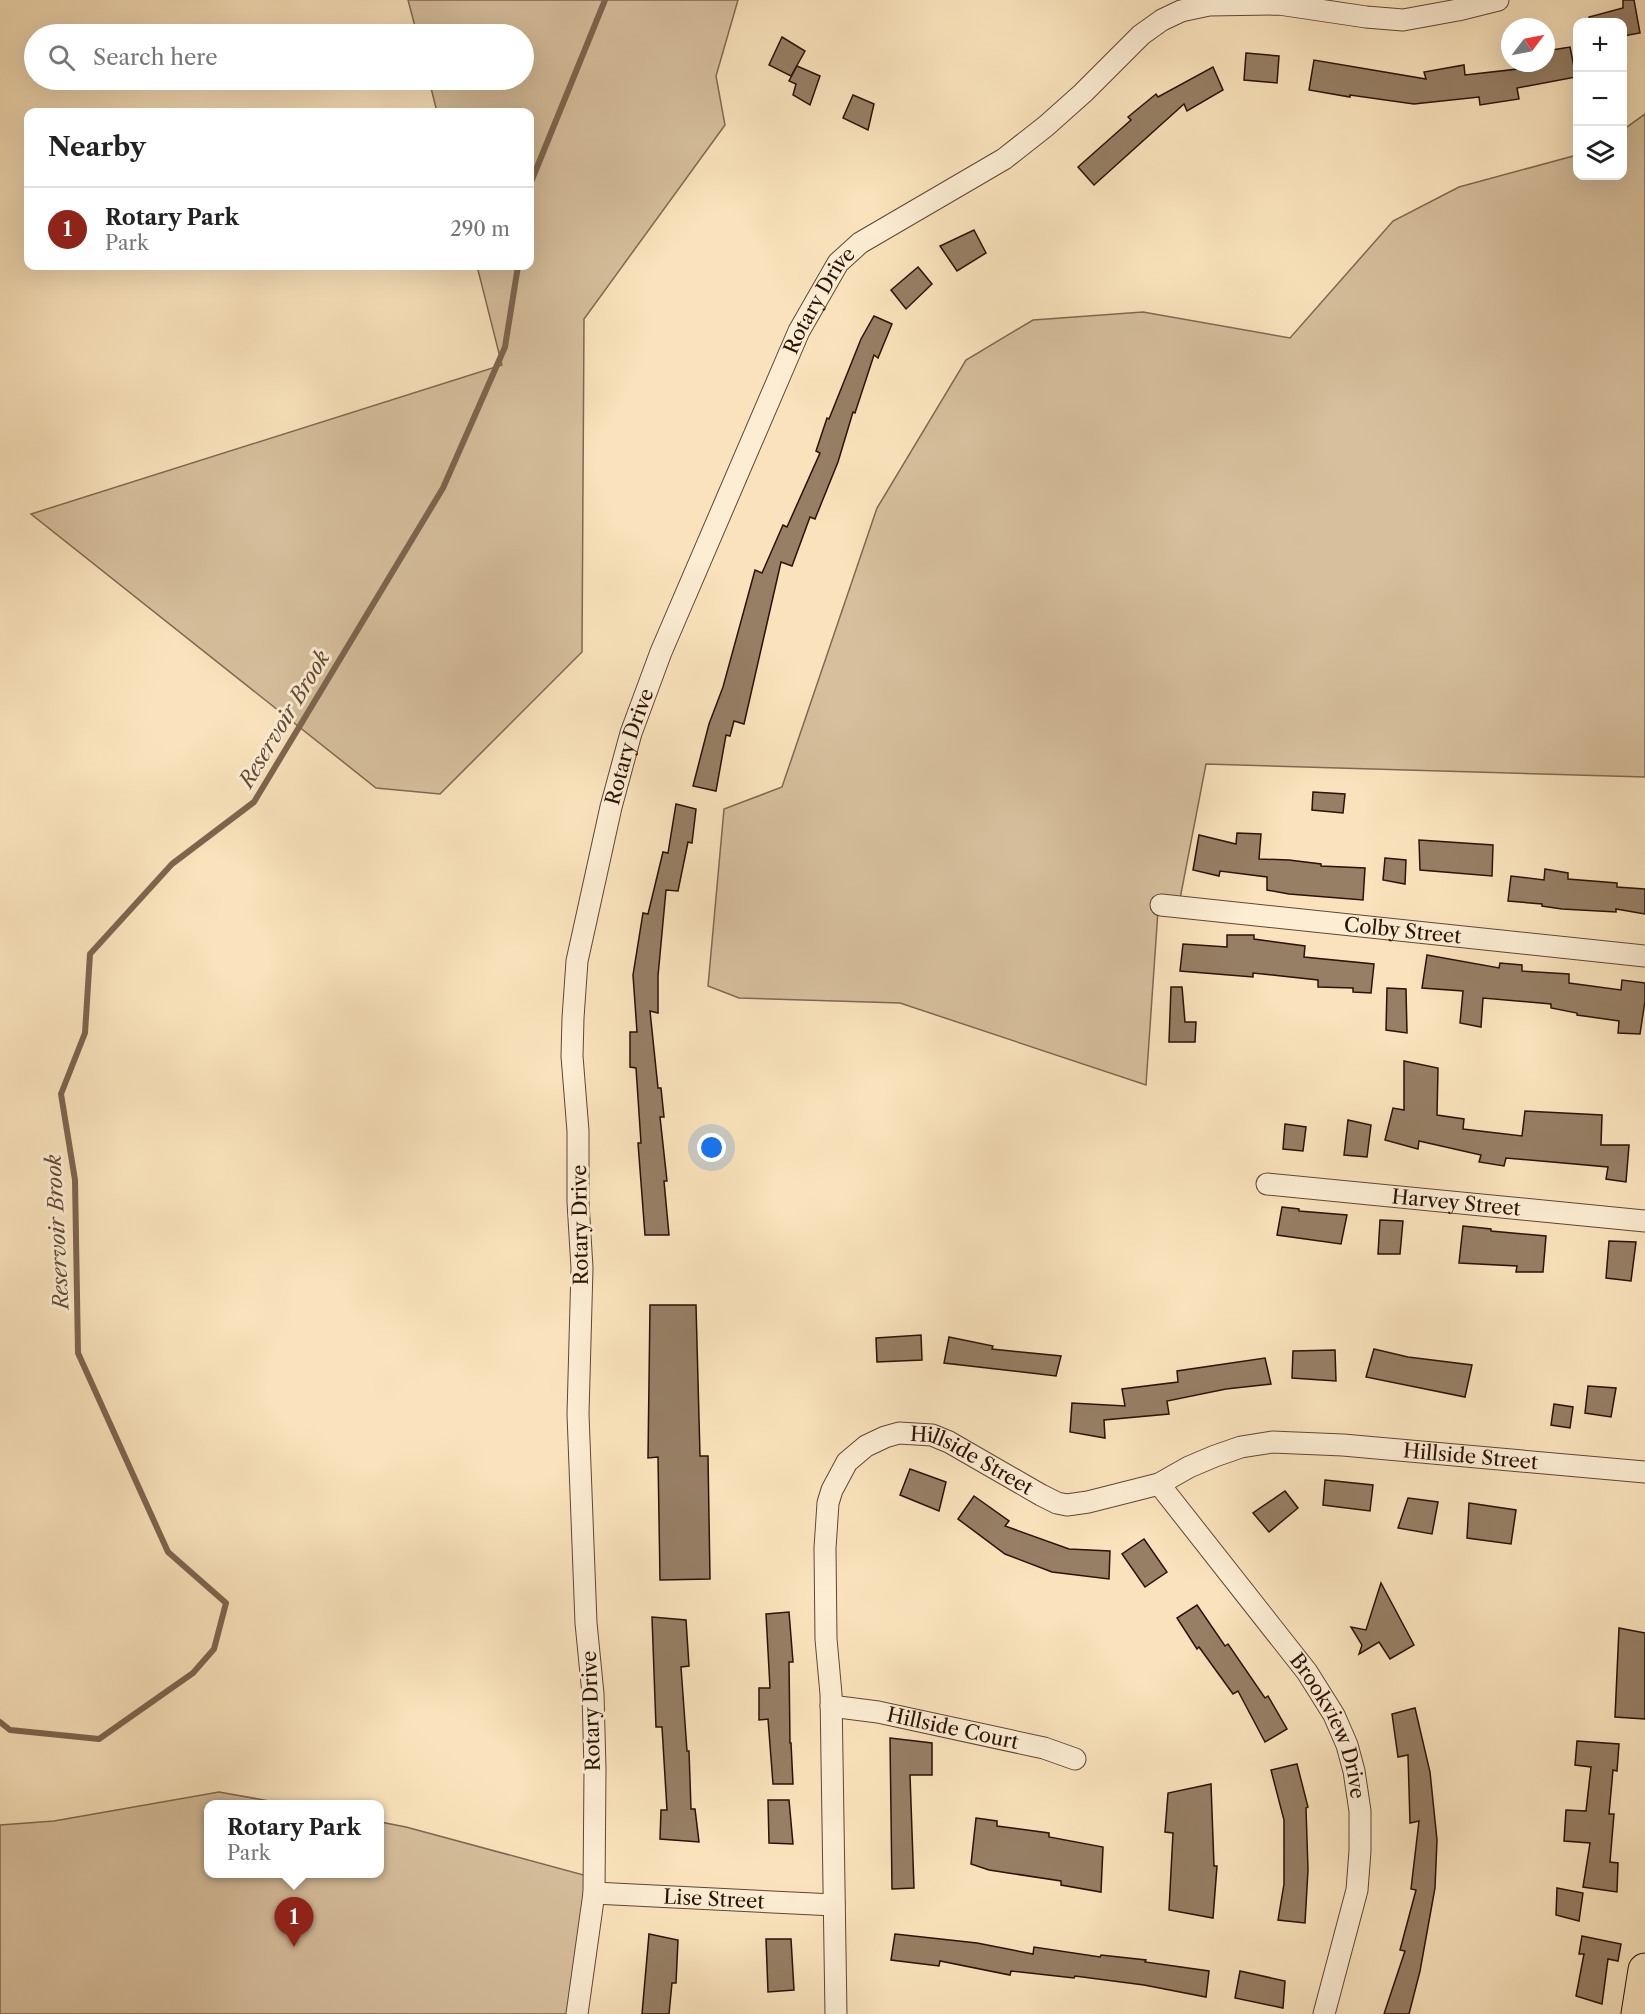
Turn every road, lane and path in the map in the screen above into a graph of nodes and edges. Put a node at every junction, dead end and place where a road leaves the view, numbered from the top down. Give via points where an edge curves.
1 (1498, 0) edge
2 (1280, 2) edge
3 (1161, 905) dead end
4 (1645, 956) edge
5 (1268, 1184) dead end
6 (1645, 1221) edge
7 (1645, 1472) edge
8 (1159, 1484) junction
9 (831, 1706) junction
10 (1074, 1759) dead end
11 (594, 1893) junction
12 (834, 1905) junction
13 (1645, 1970) edge
14 (841, 2013) edge
15 (578, 2014) edge
16 (1324, 2014) edge
17 (1638, 2014) edge

1 - 2 street, Rotary Drive via 1403,20
2 - 11 street, Rotary Drive via 1209,5 1180,11 1162,20 1017,149 848,252 830,274 799,331 651,678 626,752 593,885 577,961 572,1037 582,1268 578,1414 595,1769
3 - 4 street, Colby Street
5 - 6 street, Harvey Street
7 - 8 street, Hillside Street via 1272,1442 1215,1456
8 - 9 street, Hillside Street via 1067,1505 932,1435 899,1433 866,1446 843,1468 828,1503 824,1593
8 - 16 street, Brookview Drive via 1307,1672 1334,1715 1347,1745 1360,1810 1358,1883
9 - 10 street, Hillside Court via 899,1716 1044,1748
9 - 12 street, Hillside Street
11 - 12 street, Lise Street
11 - 15 street, Rotary Drive
12 - 14 street, Hillside Street
13 - 17 main road

